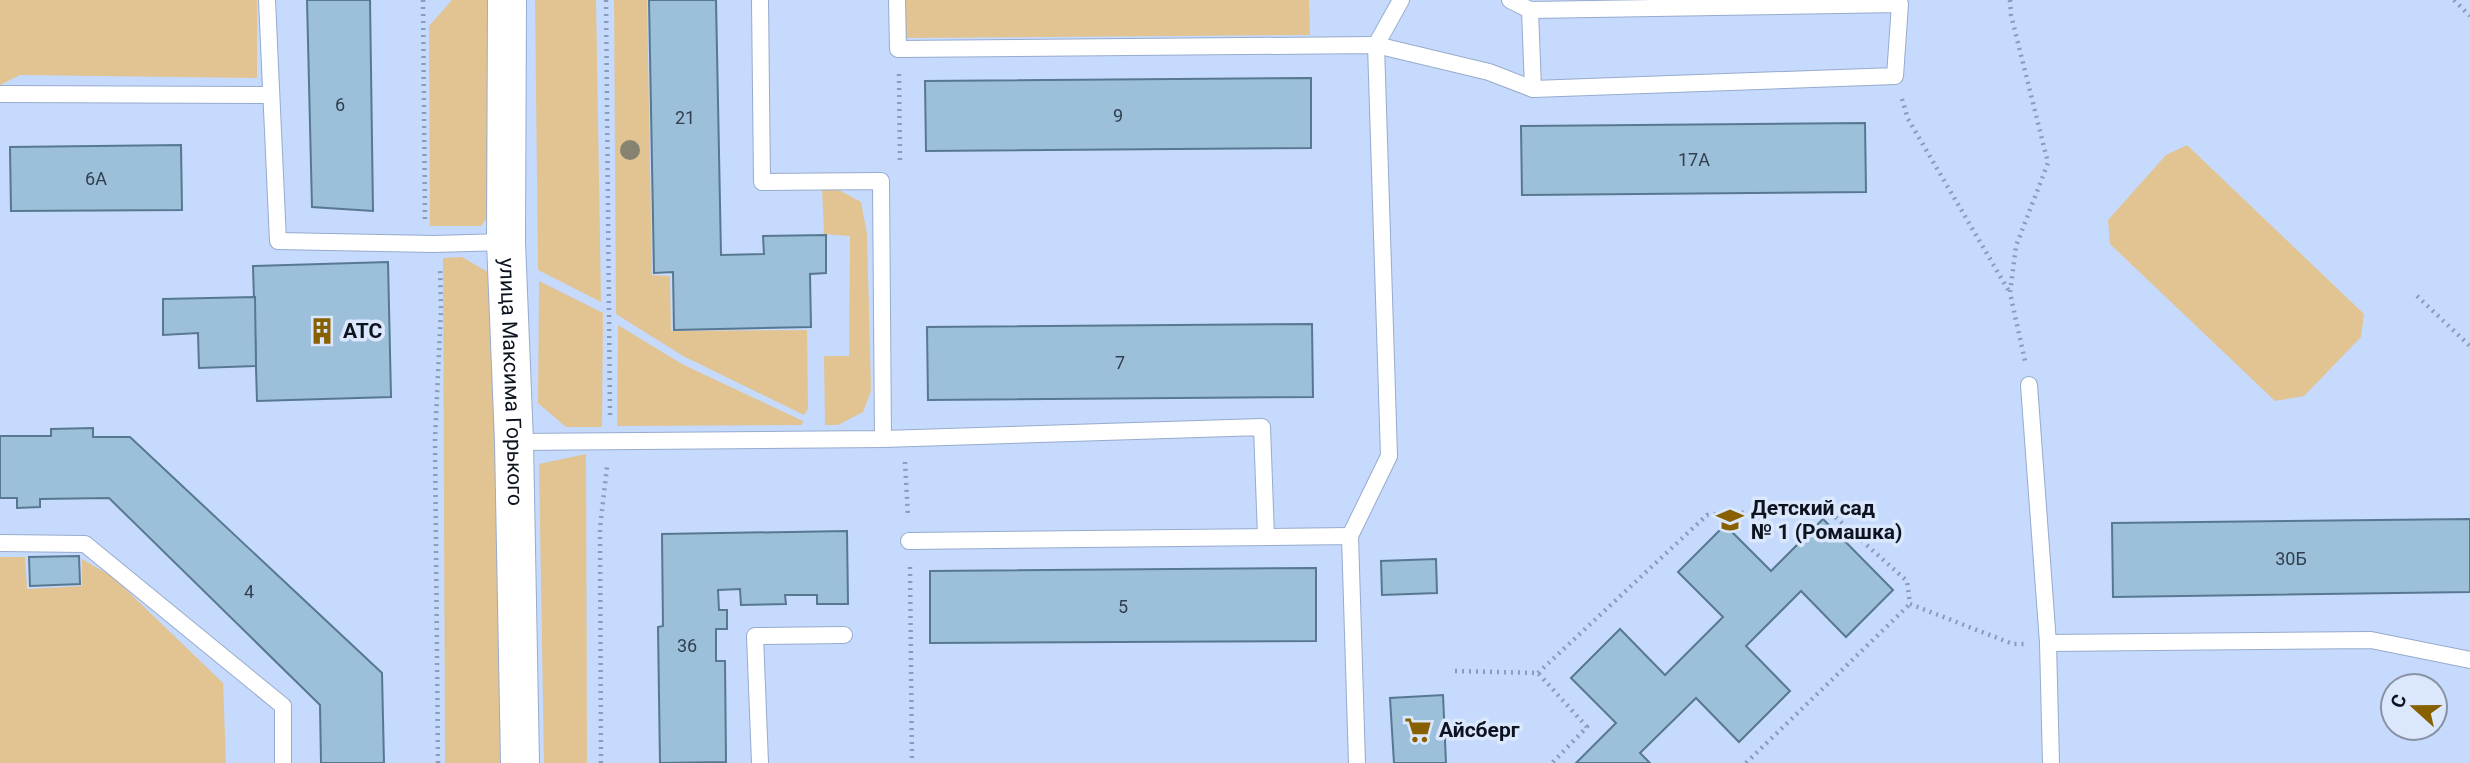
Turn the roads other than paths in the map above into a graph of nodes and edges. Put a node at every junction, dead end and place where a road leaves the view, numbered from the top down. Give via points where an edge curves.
1 (267, 0) edge
2 (507, 0) edge
3 (760, 0) edge
4 (897, 0) edge
5 (1401, 0) edge
6 (1510, 0) edge
7 (1530, 10) junction
8 (1376, 45) junction
9 (1533, 89) junction
10 (0, 94) edge
11 (271, 95) junction
12 (506, 242) junction
13 (2029, 384) road end
14 (883, 439) junction
15 (514, 442) junction
16 (1350, 536) junction
17 (1266, 537) junction
18 (909, 541) dead end
19 (0, 543) edge
20 (845, 635) dead end
21 (2048, 643) junction
22 (2470, 660) edge
23 (283, 763) edge
24 (520, 763) edge
25 (760, 763) edge
26 (1357, 763) edge
27 (2051, 763) edge

1 - 11 lane
2 - 12 main road, улица Максима Горького
3 - 14 lane via 762,182 881,181
4 - 8 lane via 898,48
5 - 8 lane
6 - 7 lane
7 - 9 lane
7 - 9 lane via 1900,4 1895,76
8 - 9 lane via 1489,72
8 - 16 lane via 1389,456
10 - 11 lane
11 - 12 lane via 278,241
12 - 15 main road, улица Максима Горького
13 - 21 lane
14 - 15 lane
14 - 17 lane via 1262,427
15 - 24 main road, улица Максима Горького
16 - 17 lane
16 - 26 lane
17 - 18 lane
19 - 23 lane via 85,544 283,706
20 - 25 lane via 755,636
21 - 22 lane via 2371,640
21 - 27 lane

